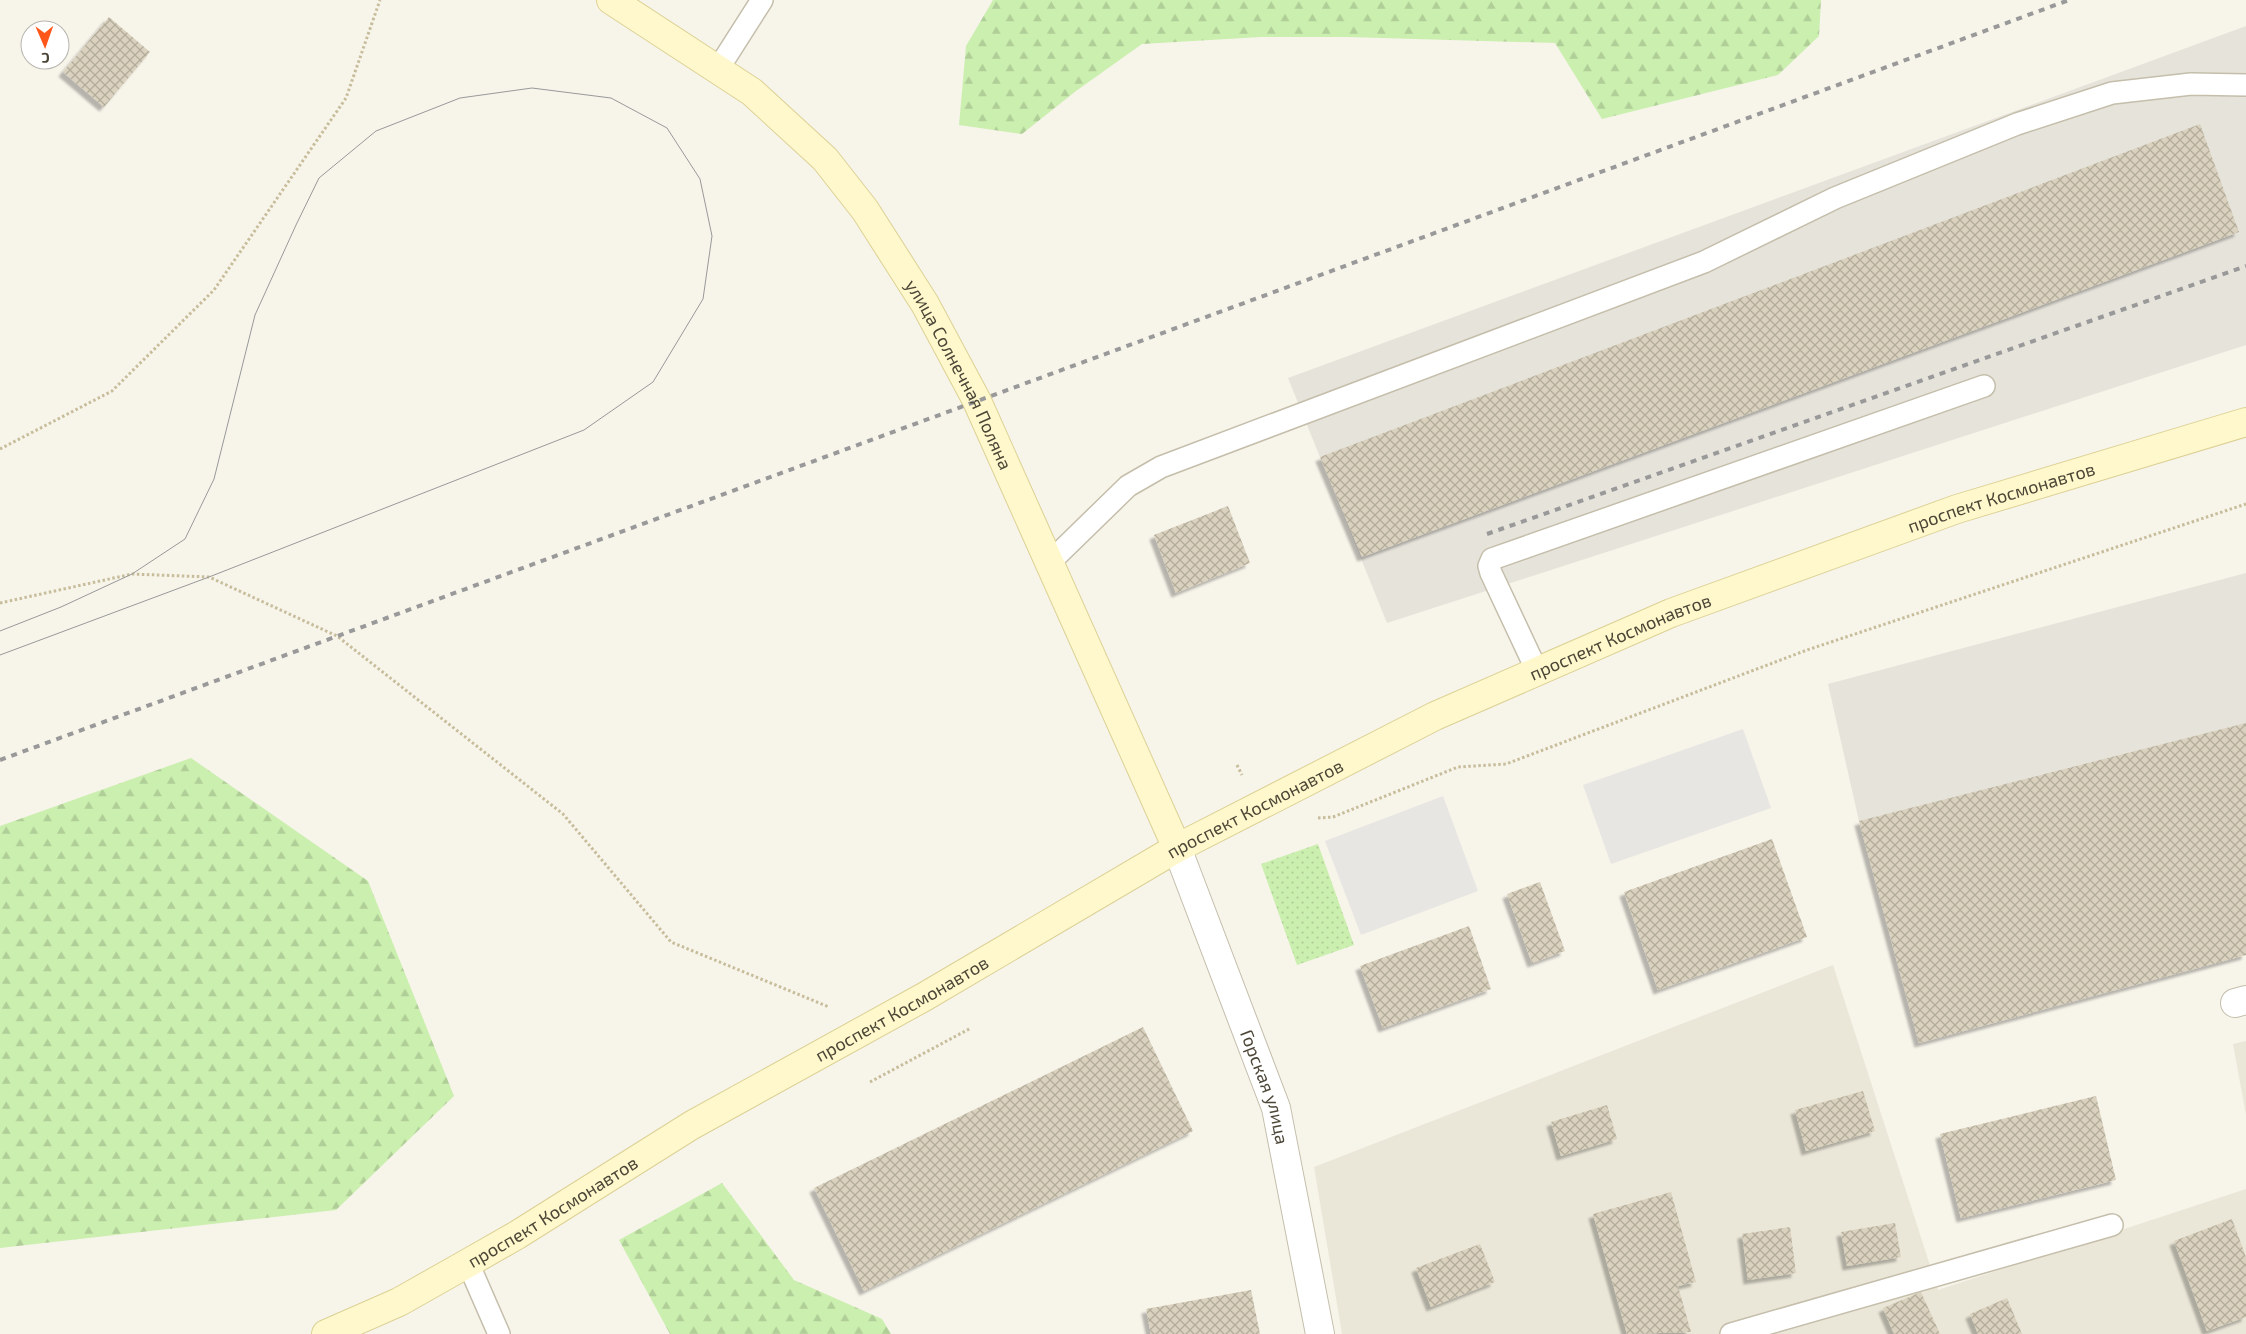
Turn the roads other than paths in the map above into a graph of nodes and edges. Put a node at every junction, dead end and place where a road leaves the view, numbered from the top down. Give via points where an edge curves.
1 (611, 0) edge
2 (762, 0) edge
3 (718, 70) junction
4 (2246, 85) edge
5 (1984, 386) dead end
6 (2246, 422) edge
7 (1049, 563) junction
8 (1537, 671) junction
9 (1177, 848) junction
10 (2112, 1225) dead end
11 (468, 1263) junction
12 (326, 1334) edge
13 (499, 1334) edge
14 (1320, 1334) edge
15 (1731, 1334) edge

1 - 3 main road, улица Солнечная Поляна
2 - 3 lane
3 - 7 main road, улица Солнечная Поляна via 752,92 825,159 866,210 925,304 976,401
4 - 7 lane via 2191,84 2112,93 2017,124 1835,198 1704,262 1161,467 1128,486
5 - 8 lane via 1492,559 1491,573
6 - 8 main road, проспект Космонавтов via 1957,509 1671,613
7 - 9 main road, улица Солнечная Поляна
8 - 9 main road, проспект Космонавтов via 1435,716
9 - 11 main road, проспект Космонавтов via 924,997 692,1125
9 - 14 street, Горская улица via 1276,1108
10 - 15 lane
11 - 12 main road, проспект Космонавтов via 399,1302
11 - 13 lane

